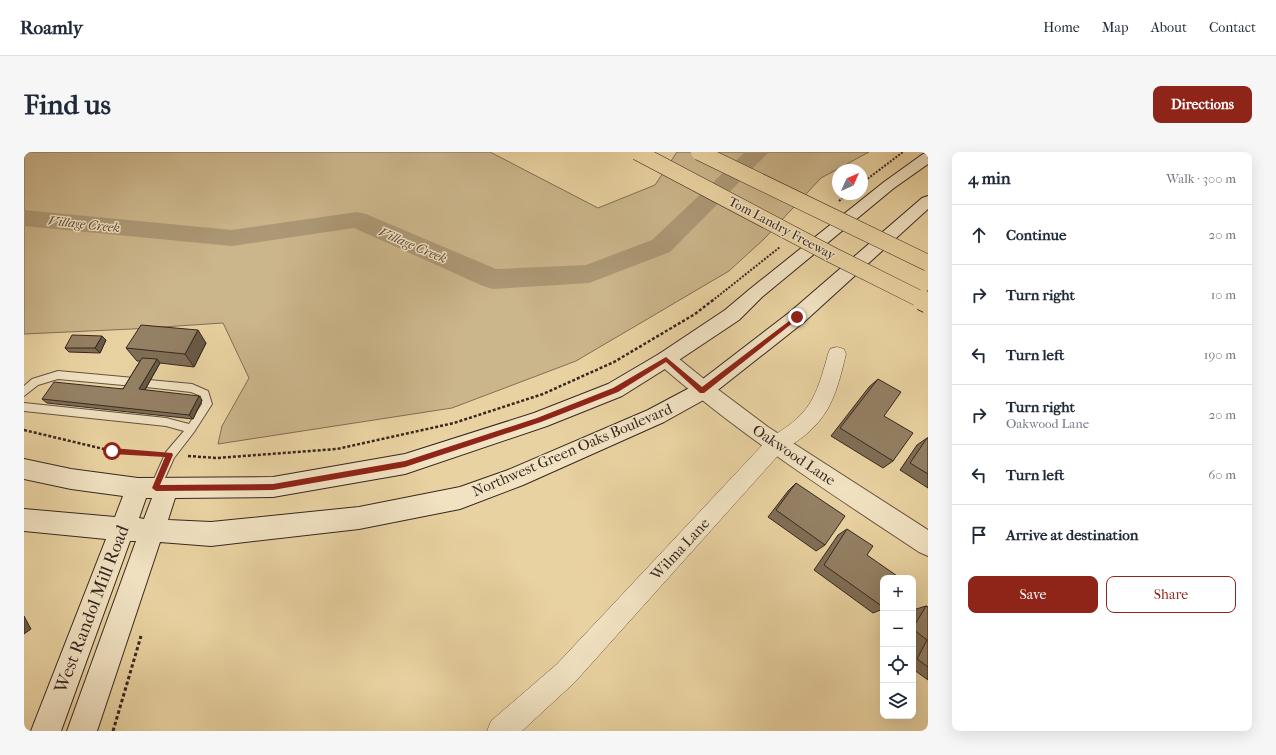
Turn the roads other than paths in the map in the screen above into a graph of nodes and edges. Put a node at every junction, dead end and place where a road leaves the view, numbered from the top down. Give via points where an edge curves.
1 (637, 152) edge
2 (699, 152) edge
3 (928, 157) edge
4 (928, 200) edge
5 (928, 264) edge
6 (928, 303) edge
7 (837, 354) dead end
8 (666, 359) junction
9 (134, 382) edge
10 (149, 384) dead end
11 (702, 391) junction
12 (24, 392) edge
13 (24, 406) edge
14 (191, 428) junction
15 (776, 444) junction
16 (24, 469) edge
17 (154, 488) junction
18 (24, 520) edge
19 (122, 529) junction
20 (152, 530) junction
21 (928, 544) edge
22 (46, 731) edge
23 (82, 731) edge
24 (501, 731) edge

1 - 6 highway, Tom Landry Freeway, bridge
2 - 5 highway, Tom Landry Freeway, bridge
3 - 8 main road via 877,194 732,315
4 - 11 main road, Northwest Green Oaks Boulevard via 797,317
7 - 15 street, Wilma Lane via 828,392 819,409 803,426
8 - 11 main road, Oakwood Lane
8 - 17 main road via 615,390 539,420 405,464 273,487
9 - 12 lane via 58,375 35,382
10 - 14 lane via 192,388 205,394 207,404
11 - 15 main road, Oakwood Lane
11 - 20 main road, Northwest Green Oaks Boulevard via 656,416 515,478 460,498 359,518 211,534
13 - 14 lane via 166,422
14 - 17 lane via 170,455
15 - 21 main road, Oakwood Lane
15 - 24 street, Wilma Lane via 566,673
16 - 17 main road via 71,479
17 - 19 main road, West Randol Mill Road
17 - 20 main road, West Randol Mill Road
18 - 19 main road, Northwest Green Oaks Boulevard
19 - 20 main road, Northwest Green Oaks Boulevard
19 - 22 main road, West Randol Mill Road
20 - 23 main road, West Randol Mill Road

